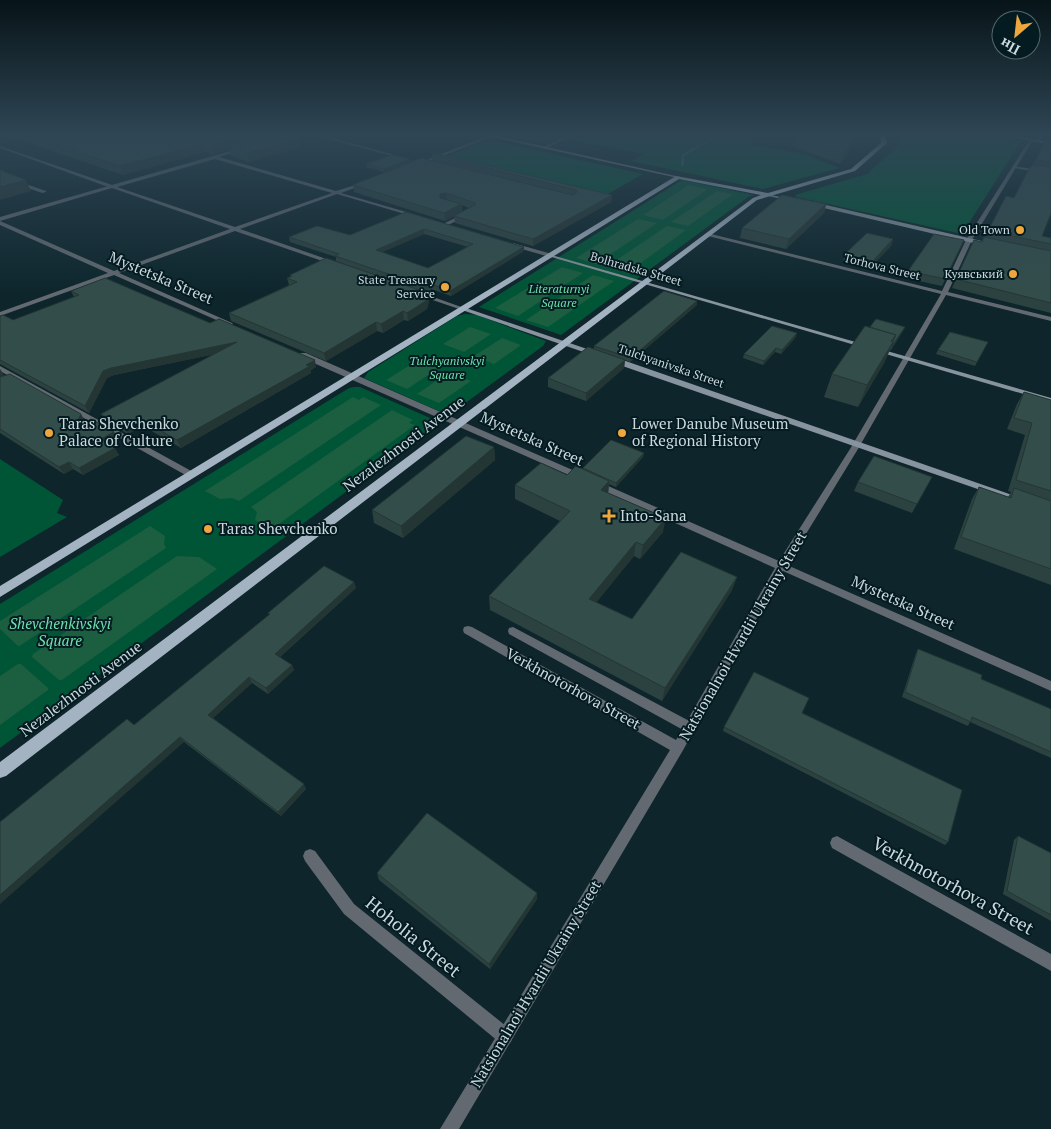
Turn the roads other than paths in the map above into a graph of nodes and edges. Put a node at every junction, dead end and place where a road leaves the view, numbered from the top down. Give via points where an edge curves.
1 (32, 188) edge
2 (111, 188) edge
3 (115, 188) edge
4 (320, 188) edge
5 (352, 188) edge
6 (659, 188) edge
7 (733, 188) edge
8 (793, 188) edge
9 (1001, 188) edge
10 (44, 192) dead end
11 (338, 193) junction
12 (768, 195) junction
13 (794, 200) edge
14 (803, 202) edge
15 (462, 209) edge
16 (0, 219) edge
17 (428, 219) edge
18 (437, 222) edge
19 (0, 223) edge
20 (446, 224) junction
21 (455, 227) edge
22 (235, 229) junction
23 (707, 235) junction
24 (969, 240) junction
25 (509, 243) edge
26 (996, 246) edge
27 (550, 256) junction
28 (337, 265) edge
29 (112, 273) junction
30 (644, 283) junction
31 (411, 291) edge
32 (944, 294) junction
33 (464, 309) junction
34 (0, 314) edge
35 (1051, 320) edge
36 (238, 327) edge
37 (565, 343) junction
38 (292, 351) edge
39 (906, 358) junction
40 (0, 368) edge
41 (352, 377) junction
42 (1051, 400) edge
43 (458, 423) junction
44 (857, 444) junction
45 (192, 475) junction
46 (1032, 505) edge
47 (781, 566) junction
48 (0, 592) edge
49 (468, 630) dead end
50 (513, 631) dead end
51 (1051, 686) edge
52 (690, 727) junction
53 (678, 748) junction
54 (0, 771) edge
55 (837, 843) dead end
56 (310, 856) dead end
57 (1051, 963) edge
58 (505, 1036) junction
59 (449, 1129) edge

1 - 10 street
2 - 16 street
3 - 22 street
4 - 11 street
5 - 11 street
6 - 27 main road
7 - 12 main road
8 - 12 main road, Nezalezhnosti Avenue
9 - 24 street, Natsionalnoi Hvardii Ukrainy Street
11 - 17 street
11 - 22 street
12 - 13 main road
12 - 23 main road, Nezalezhnosti Avenue via 755,199
14 - 24 main road
15 - 20 street via 471,212
18 - 20 street
19 - 29 street, Mystetska Street
20 - 21 street
22 - 28 street
22 - 29 street
23 - 30 main road, Nezalezhnosti Avenue
23 - 32 street, Torhova Street
24 - 26 main road
24 - 32 street, Natsionalnoi Hvardii Ukrainy Street
25 - 27 street, Bolhradska Street
27 - 30 main road, Bolhradska Street
27 - 33 main road
29 - 34 street
29 - 36 street, Mystetska Street
30 - 37 main road, Nezalezhnosti Avenue
30 - 39 main road, Bolhradska Street
31 - 33 street, Tulchyanivska Street
32 - 35 street, Torhova Street
32 - 39 street, Natsionalnoi Hvardii Ukrainy Street
33 - 37 main road, Tulchyanivska Street
33 - 41 main road
37 - 43 main road, Nezalezhnosti Avenue
37 - 44 main road, Tulchyanivska Street
38 - 41 street, Mystetska Street
39 - 42 main road, Bolhradska Street
39 - 44 street, Natsionalnoi Hvardii Ukrainy Street
40 - 45 street via 10,377
41 - 43 street, Mystetska Street
41 - 45 main road
43 - 47 street, Mystetska Street
43 - 54 main road, Nezalezhnosti Avenue
44 - 46 main road, Tulchyanivska Street
44 - 47 street, Natsionalnoi Hvardii Ukrainy Street
45 - 48 main road
47 - 51 street, Mystetska Street
47 - 52 street, Natsionalnoi Hvardii Ukrainy Street
49 - 53 street, Verkhnotorhova Street
50 - 52 street
52 - 53 street, Natsionalnoi Hvardii Ukrainy Street
53 - 58 street, Natsionalnoi Hvardii Ukrainy Street
55 - 57 street, Verkhnotorhova Street
56 - 58 street, Hoholia Street via 349,910
58 - 59 street, Natsionalnoi Hvardii Ukrainy Street

